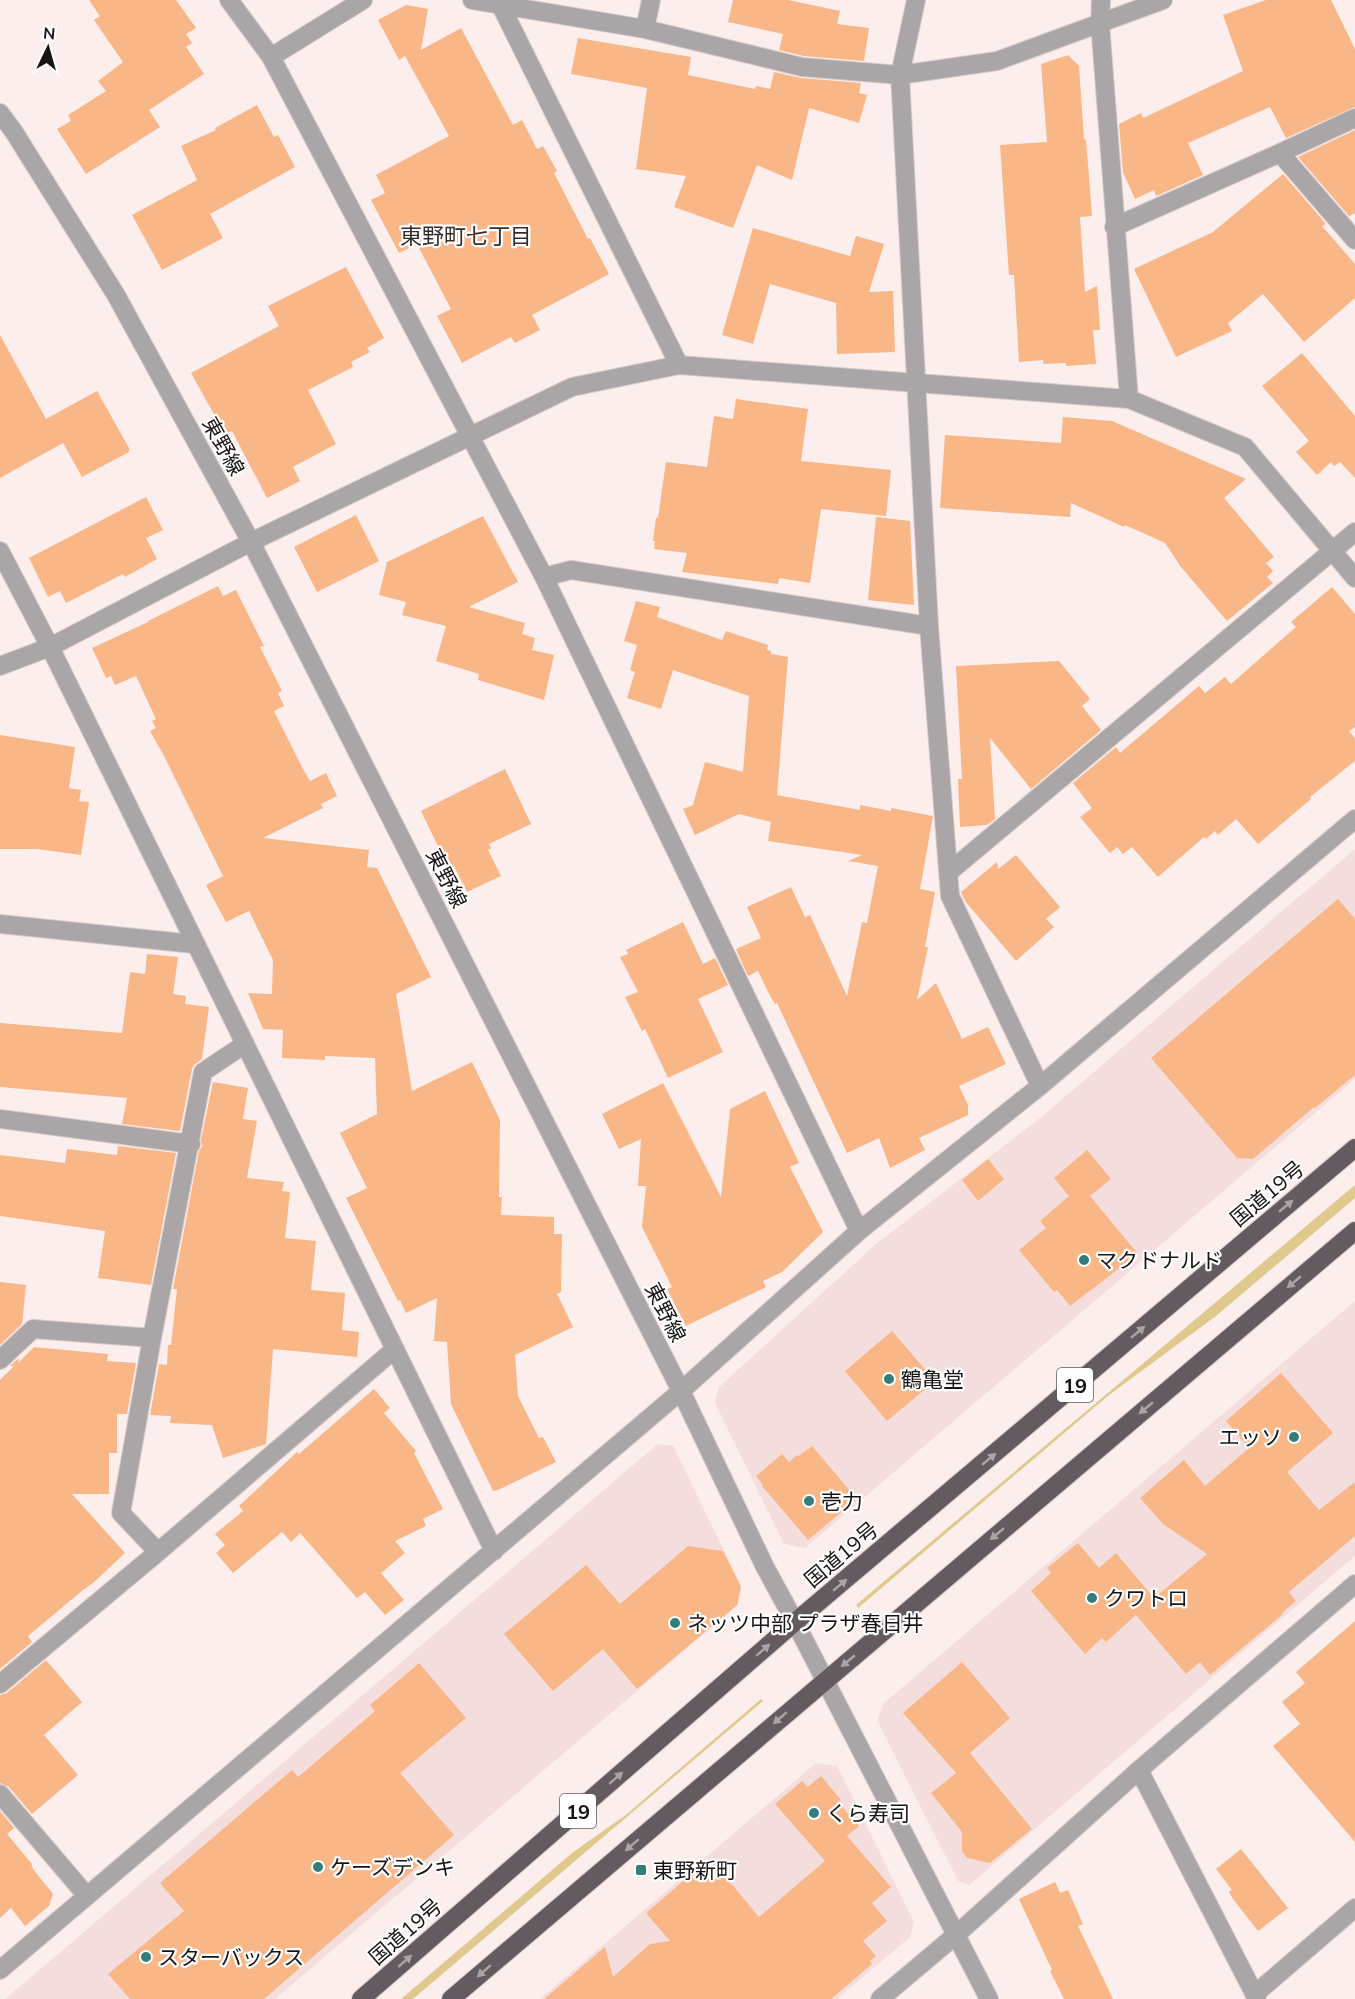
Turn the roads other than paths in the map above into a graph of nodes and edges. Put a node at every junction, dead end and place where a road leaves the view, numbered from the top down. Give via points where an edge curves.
1 (229, 0) edge
2 (363, 0) edge
3 (472, 0) edge
4 (651, 0) edge
5 (916, 0) edge
6 (1101, 0) edge
7 (1163, 0) edge
8 (501, 6) junction
9 (1100, 24) junction
10 (645, 29) junction
11 (271, 57) junction
12 (900, 75) junction
13 (0, 113) edge
14 (1355, 118) edge
15 (1281, 153) junction
16 (1114, 227) junction
17 (1355, 240) edge
18 (679, 365) junction
19 (917, 383) junction
20 (1129, 399) junction
21 (471, 436) junction
22 (1355, 532) edge
23 (251, 542) junction
24 (0, 551) edge
25 (1332, 552) junction
26 (544, 577) junction
27 (1355, 578) edge
28 (929, 626) junction
29 (50, 647) junction
30 (0, 666) edge
31 (1355, 819) edge
32 (949, 872) junction
33 (0, 924) edge
34 (194, 944) junction
35 (245, 1044) junction
36 (1040, 1086) junction
37 (0, 1119) edge
38 (191, 1144) junction
39 (1355, 1148) edge
40 (859, 1231) junction
41 (1355, 1231) edge
42 (152, 1338) junction
43 (395, 1349) junction
44 (0, 1360) edge
45 (681, 1391) junction
46 (494, 1551) junction
47 (158, 1552) junction
48 (1355, 1584) edge
49 (795, 1622) junction
50 (825, 1680) junction
51 (0, 1684) edge
52 (1139, 1770) junction
53 (0, 1794) edge
54 (87, 1896) junction
55 (1355, 1908) edge
56 (957, 1934) junction
57 (0, 1970) edge
58 (1256, 1997) edge
59 (361, 1999) edge
60 (452, 1999) edge
61 (880, 1999) edge
62 (989, 1999) edge

1 - 11 street
2 - 11 street
3 - 8 street
4 - 10 street
5 - 12 street
6 - 9 street
7 - 9 street
8 - 10 street
8 - 18 street
9 - 12 street via 997,61
9 - 16 street
10 - 12 street via 802,67
11 - 21 street
12 - 19 street
13 - 23 street, 東野線 via 116,295
14 - 15 street
15 - 16 street
15 - 17 street
16 - 20 street
18 - 19 street
18 - 21 street via 572,387
19 - 20 street
19 - 28 street
20 - 25 street via 1245,447
21 - 23 street
21 - 26 street
22 - 25 street
23 - 29 street
23 - 45 street, 東野線
24 - 29 street
25 - 27 street
25 - 32 street
26 - 28 street via 571,570
26 - 40 street
28 - 32 street
29 - 30 street
29 - 34 street
31 - 36 street
32 - 36 street via 950,896
33 - 34 street
34 - 35 street
35 - 38 street via 203,1072
35 - 43 street
36 - 40 street
37 - 38 street
38 - 42 street
49 -> 39 highway, 国道19号 / 19
40 - 45 street
41 -> 50 highway
42 - 44 street via 33,1329
42 - 47 street via 121,1513
43 - 46 street
43 - 47 street
45 - 46 street
45 - 49 street, 東野線
46 - 54 street
47 - 51 street
48 - 52 street
49 - 50 street, 東野線
59 -> 49 highway, 国道19号 / 19
50 - 56 street, 東野線
50 -> 60 highway
52 - 56 street
52 - 58 street
53 - 54 street
54 - 57 street
55 - 58 street
56 - 61 street
56 - 62 street, 東野線

